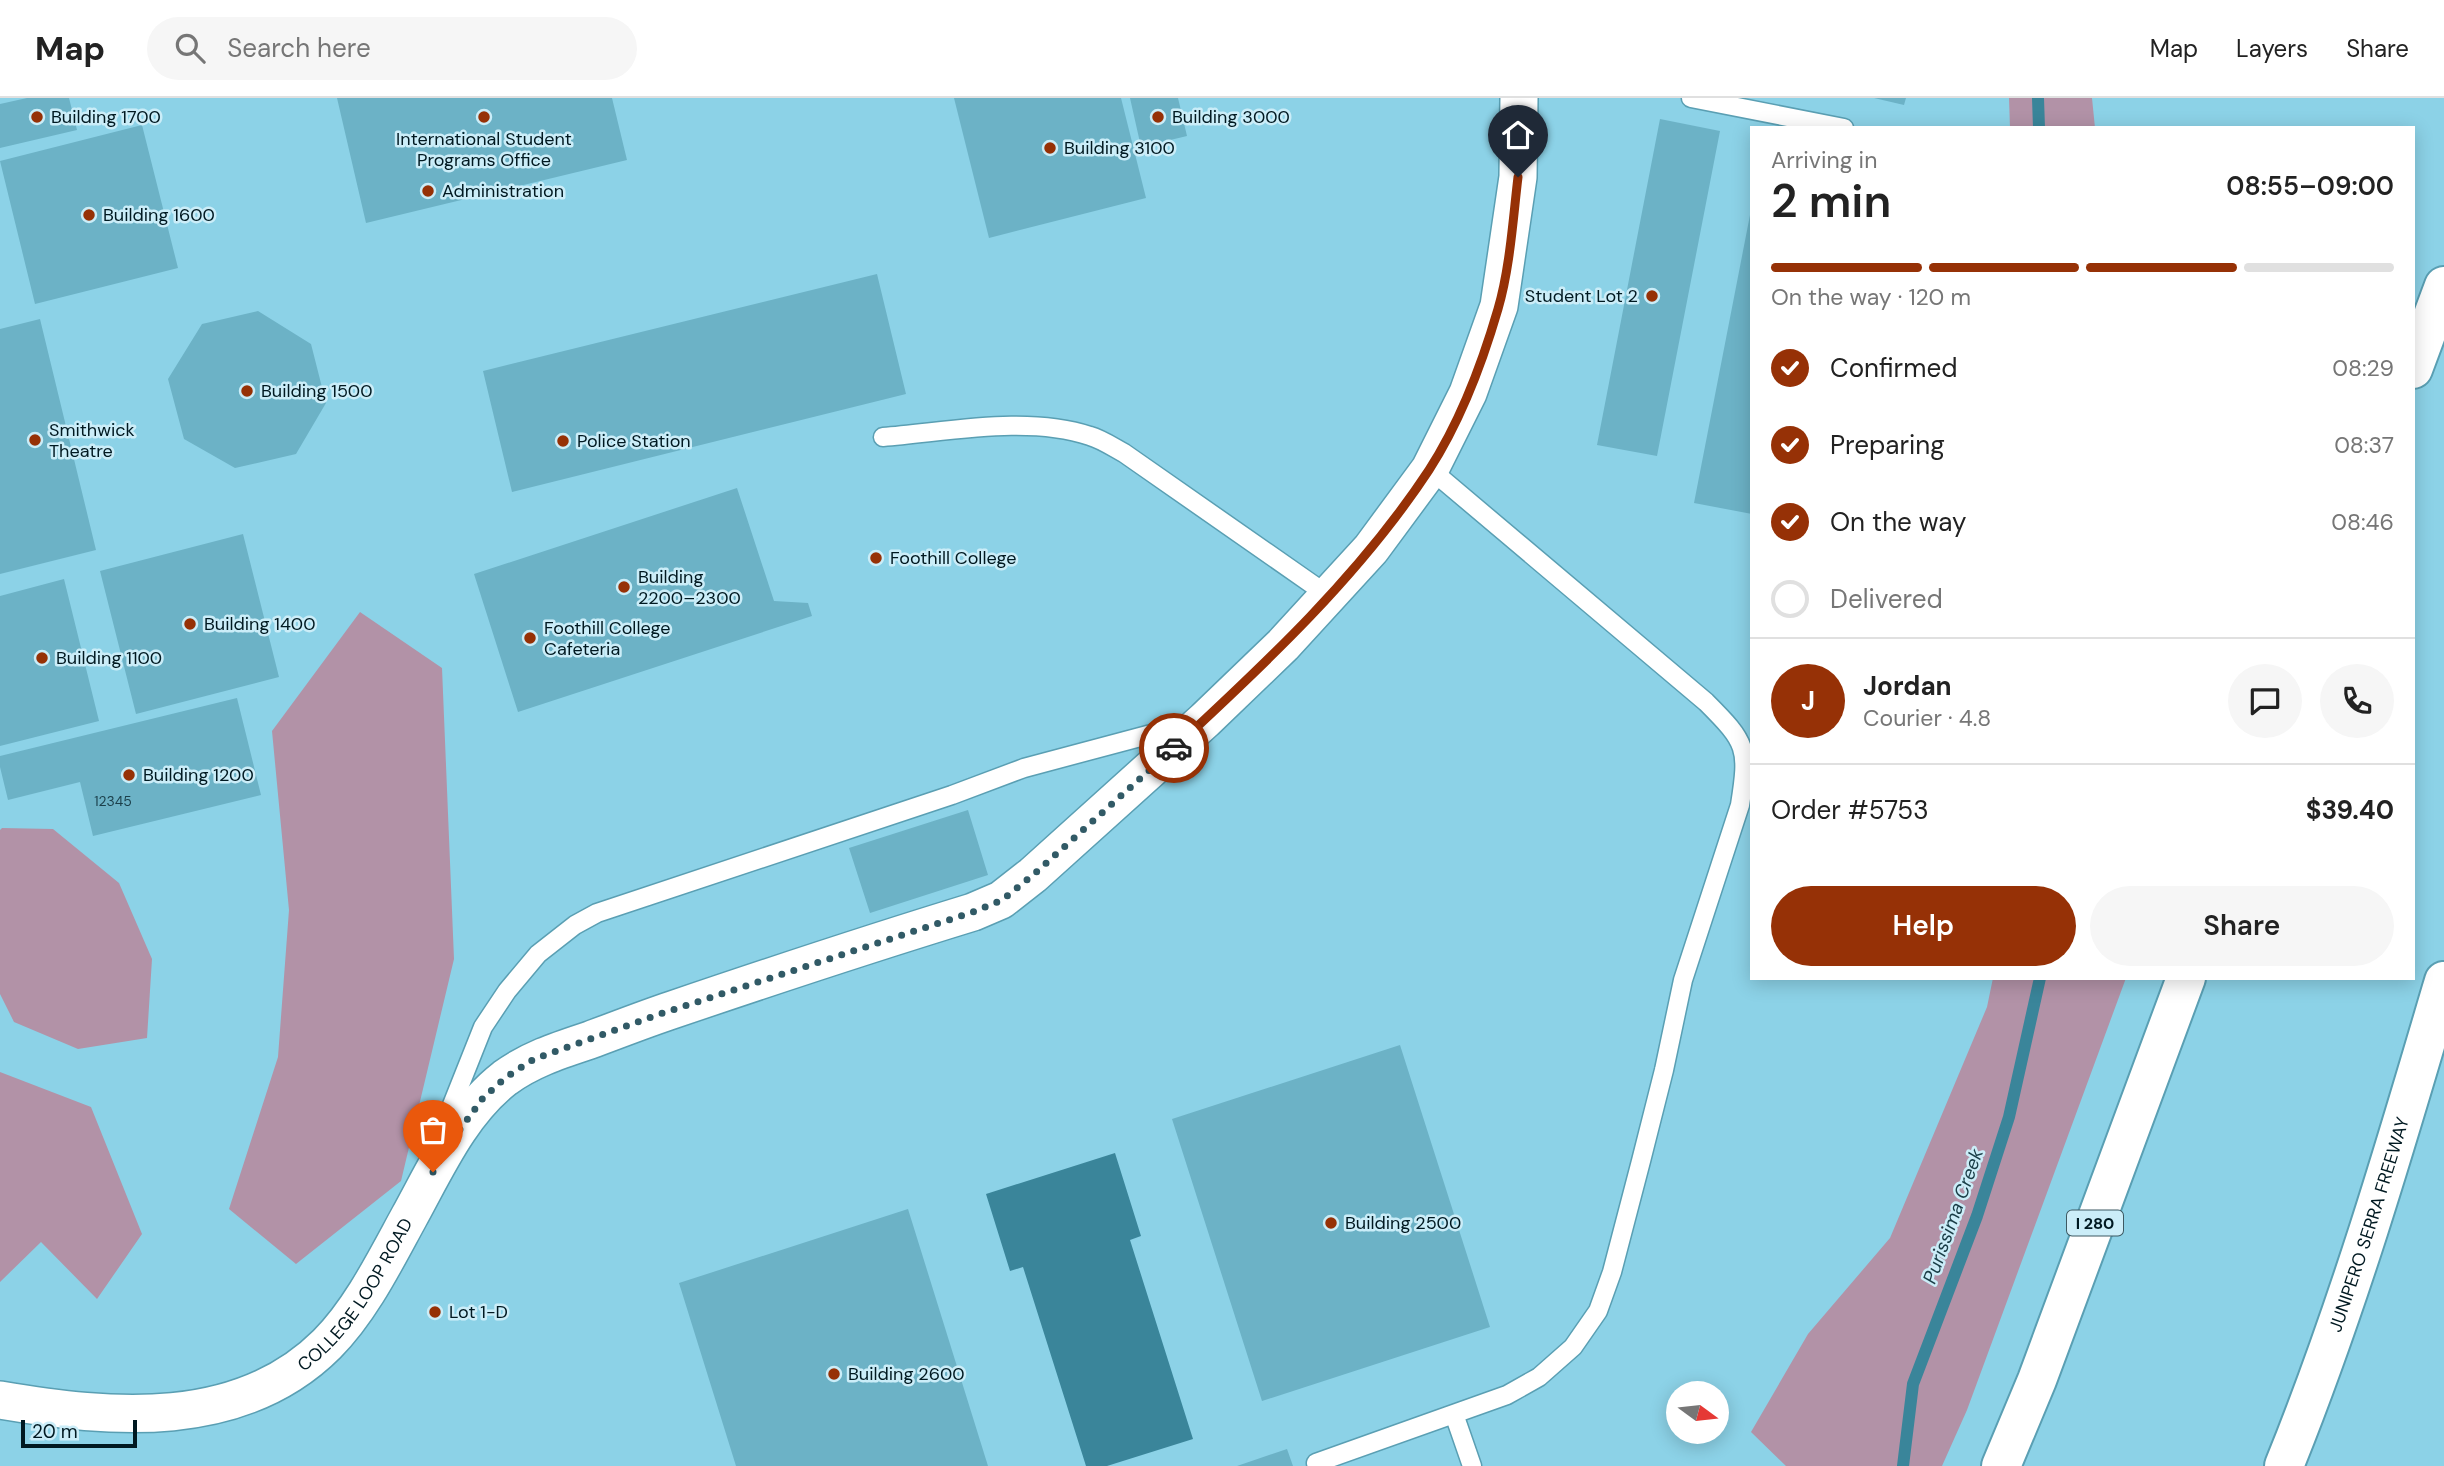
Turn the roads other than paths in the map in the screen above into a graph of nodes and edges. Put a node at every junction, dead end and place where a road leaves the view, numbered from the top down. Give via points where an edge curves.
1 (1519, 98) edge
2 (1691, 98) edge
3 (1834, 126) edge
4 (2444, 286) edge
5 (2415, 364) edge
6 (883, 437) dead end
7 (1430, 469) junction
8 (1329, 596) junction
9 (1205, 720) junction
10 (2185, 980) edge
11 (2444, 981) edge
12 (410, 1215) junction
13 (0, 1399) edge
14 (1454, 1414) junction
15 (1315, 1463) dead end
16 (1472, 1466) edge
17 (2001, 1466) edge
18 (2284, 1466) edge

1 - 7 street, COLLEGE LOOP ROAD via 1518,177 1499,306 1468,393
2 - 3 lane
4 - 5 highway
6 - 8 lane via 1013,426 1091,436 1124,453
7 - 8 street, COLLEGE LOOP ROAD via 1371,549
7 - 14 lane via 1706,702 1733,729 1746,763 1741,805 1683,980 1648,1135 1598,1311 1573,1347 1539,1377 1507,1395
8 - 9 street, COLLEGE LOOP ROAD
9 - 12 street, COLLEGE LOOP ROAD via 1002,900 534,1059 505,1078 469,1114
9 - 12 lane via 1024,768 597,913 575,925 538,954 482,1027
10 - 17 highway, I 280
11 - 18 highway, JUNIPERO SERRA FREEWAY via 2382,1190
12 - 13 street, COLLEGE LOOP ROAD via 358,1305 327,1344 253,1395 190,1410 131,1414
14 - 15 lane
14 - 16 lane

